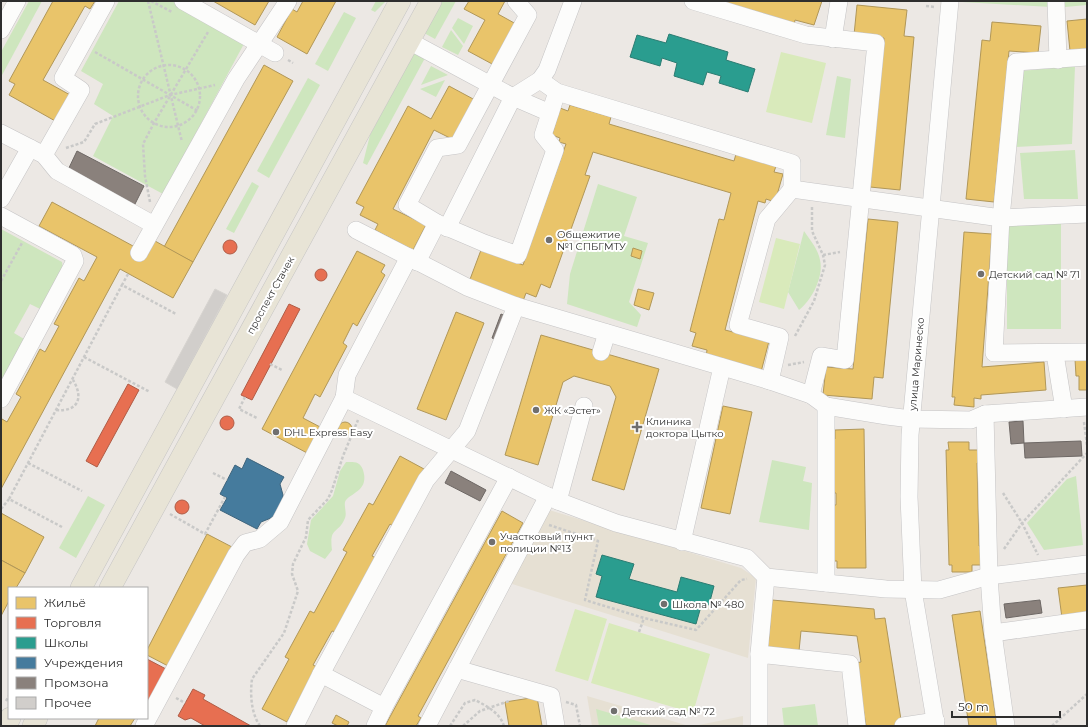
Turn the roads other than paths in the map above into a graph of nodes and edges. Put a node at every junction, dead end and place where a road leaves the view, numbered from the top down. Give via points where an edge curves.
1 (17, 1) edge
2 (106, 1) edge
3 (183, 1) edge
4 (288, 1) edge
5 (400, 1) edge
6 (431, 1) edge
7 (516, 1) edge
8 (573, 1) edge
9 (693, 1) edge
10 (839, 1) edge
11 (1056, 1) edge
12 (944, 4) edge
13 (1, 30) edge
14 (833, 39) junction
15 (409, 41) junction
16 (259, 43) junction
17 (275, 52) dead end
18 (1087, 57) edge
19 (1058, 60) junction
20 (540, 80) junction
21 (491, 86) junction
22 (557, 92) junction
23 (513, 97) junction
24 (550, 113) junction
25 (1, 133) edge
26 (37, 152) junction
27 (792, 189) junction
28 (860, 198) junction
29 (1, 199) edge
30 (930, 209) junction
31 (1087, 214) edge
32 (1, 216) edge
33 (1001, 218) junction
34 (154, 224) junction
35 (442, 225) junction
36 (356, 230) dead end
37 (139, 253) dead end
38 (413, 260) junction
39 (516, 306) junction
40 (607, 333) junction
41 (601, 352) dead end
42 (1087, 352) edge
43 (1055, 354) junction
44 (722, 367) junction
45 (772, 373) junction
46 (811, 395) junction
47 (1, 398) edge
48 (344, 398) junction
49 (584, 406) dead end
50 (826, 406) junction
51 (1085, 407) edge
52 (1064, 409) junction
53 (985, 414) junction
54 (911, 419) junction
55 (451, 450) junction
56 (509, 477) junction
57 (553, 498) junction
58 (682, 542) junction
59 (1087, 564) edge
60 (989, 573) junction
61 (766, 577) junction
62 (826, 583) junction
63 (82, 587) edge
64 (111, 587) edge
65 (913, 590) junction
66 (1087, 620) edge
67 (994, 633) junction
68 (759, 654) junction
69 (457, 669) junction
70 (321, 674) junction
71 (384, 707) junction
72 (148, 719) edge
73 (936, 723) edge
74 (295, 726) edge
75 (375, 726) edge
76 (427, 726) edge
77 (556, 726) edge
78 (759, 726) edge
79 (857, 726) edge
80 (903, 726) edge
81 (1006, 726) edge

1 - 13 street
2 - 26 street via 62,78 81,90
3 - 16 street
4 - 16 street
5 - 63 main road
6 - 15 main road, проспект Стачек
7 - 21 street via 528,15
8 - 20 street via 547,70
9 - 14 street via 806,35
10 - 14 street
11 - 19 street
12 - 30 street, улица Маринеско
14 - 28 street via 876,43
15 - 21 street
15 - 64 main road, проспект Стачек
16 - 17 street
16 - 34 street
18 - 19 street
19 - 33 street via 1016,62
20 - 22 street
20 - 23 street
21 - 23 street
21 - 35 street via 458,145 437,148 407,205
22 - 24 street
22 - 27 street via 792,163
23 - 24 street
23 - 35 street
24 - 35 street via 543,135 555,150 518,255
25 - 26 street
26 - 29 street
26 - 34 street via 57,171
27 - 28 street
27 - 45 street via 767,220 738,325 780,337
28 - 30 street
28 - 46 street via 845,360 821,356
30 - 33 street
30 - 54 street, улица Маринеско
31 - 33 street
32 - 47 street via 73,256 75,261
33 - 43 street via 994,353
34 - 37 street
35 - 38 street
36 - 38 street
38 - 39 street via 467,287
38 - 48 street via 347,375
39 - 40 street
39 - 55 street via 467,431
40 - 41 street
40 - 44 street
42 - 43 street
43 - 52 street
44 - 45 street
44 - 58 street
45 - 46 street
46 - 50 street
48 - 55 street
48 - 72 street via 280,522 260,539 245,543 236,555
49 - 57 street
50 - 54 street
50 - 62 street
51 - 52 street
52 - 53 street
53 - 54 street via 971,420
53 - 60 street
54 - 65 street, улица Маринеско via 909,497
55 - 56 street
55 - 70 street via 426,480
56 - 57 street
56 - 71 street
57 - 58 street via 616,523
57 - 69 street via 536,518
58 - 61 street via 747,558
59 - 60 street
60 - 65 street via 939,590
60 - 67 street
61 - 62 street
61 - 68 street
62 - 65 street
65 - 73 street, улица Маринеско
66 - 67 street
67 - 81 street
68 - 78 street
68 - 79 street via 850,664
69 - 76 street
69 - 77 street via 551,696
70 - 71 street
70 - 74 street
71 - 75 street
73 - 80 street

